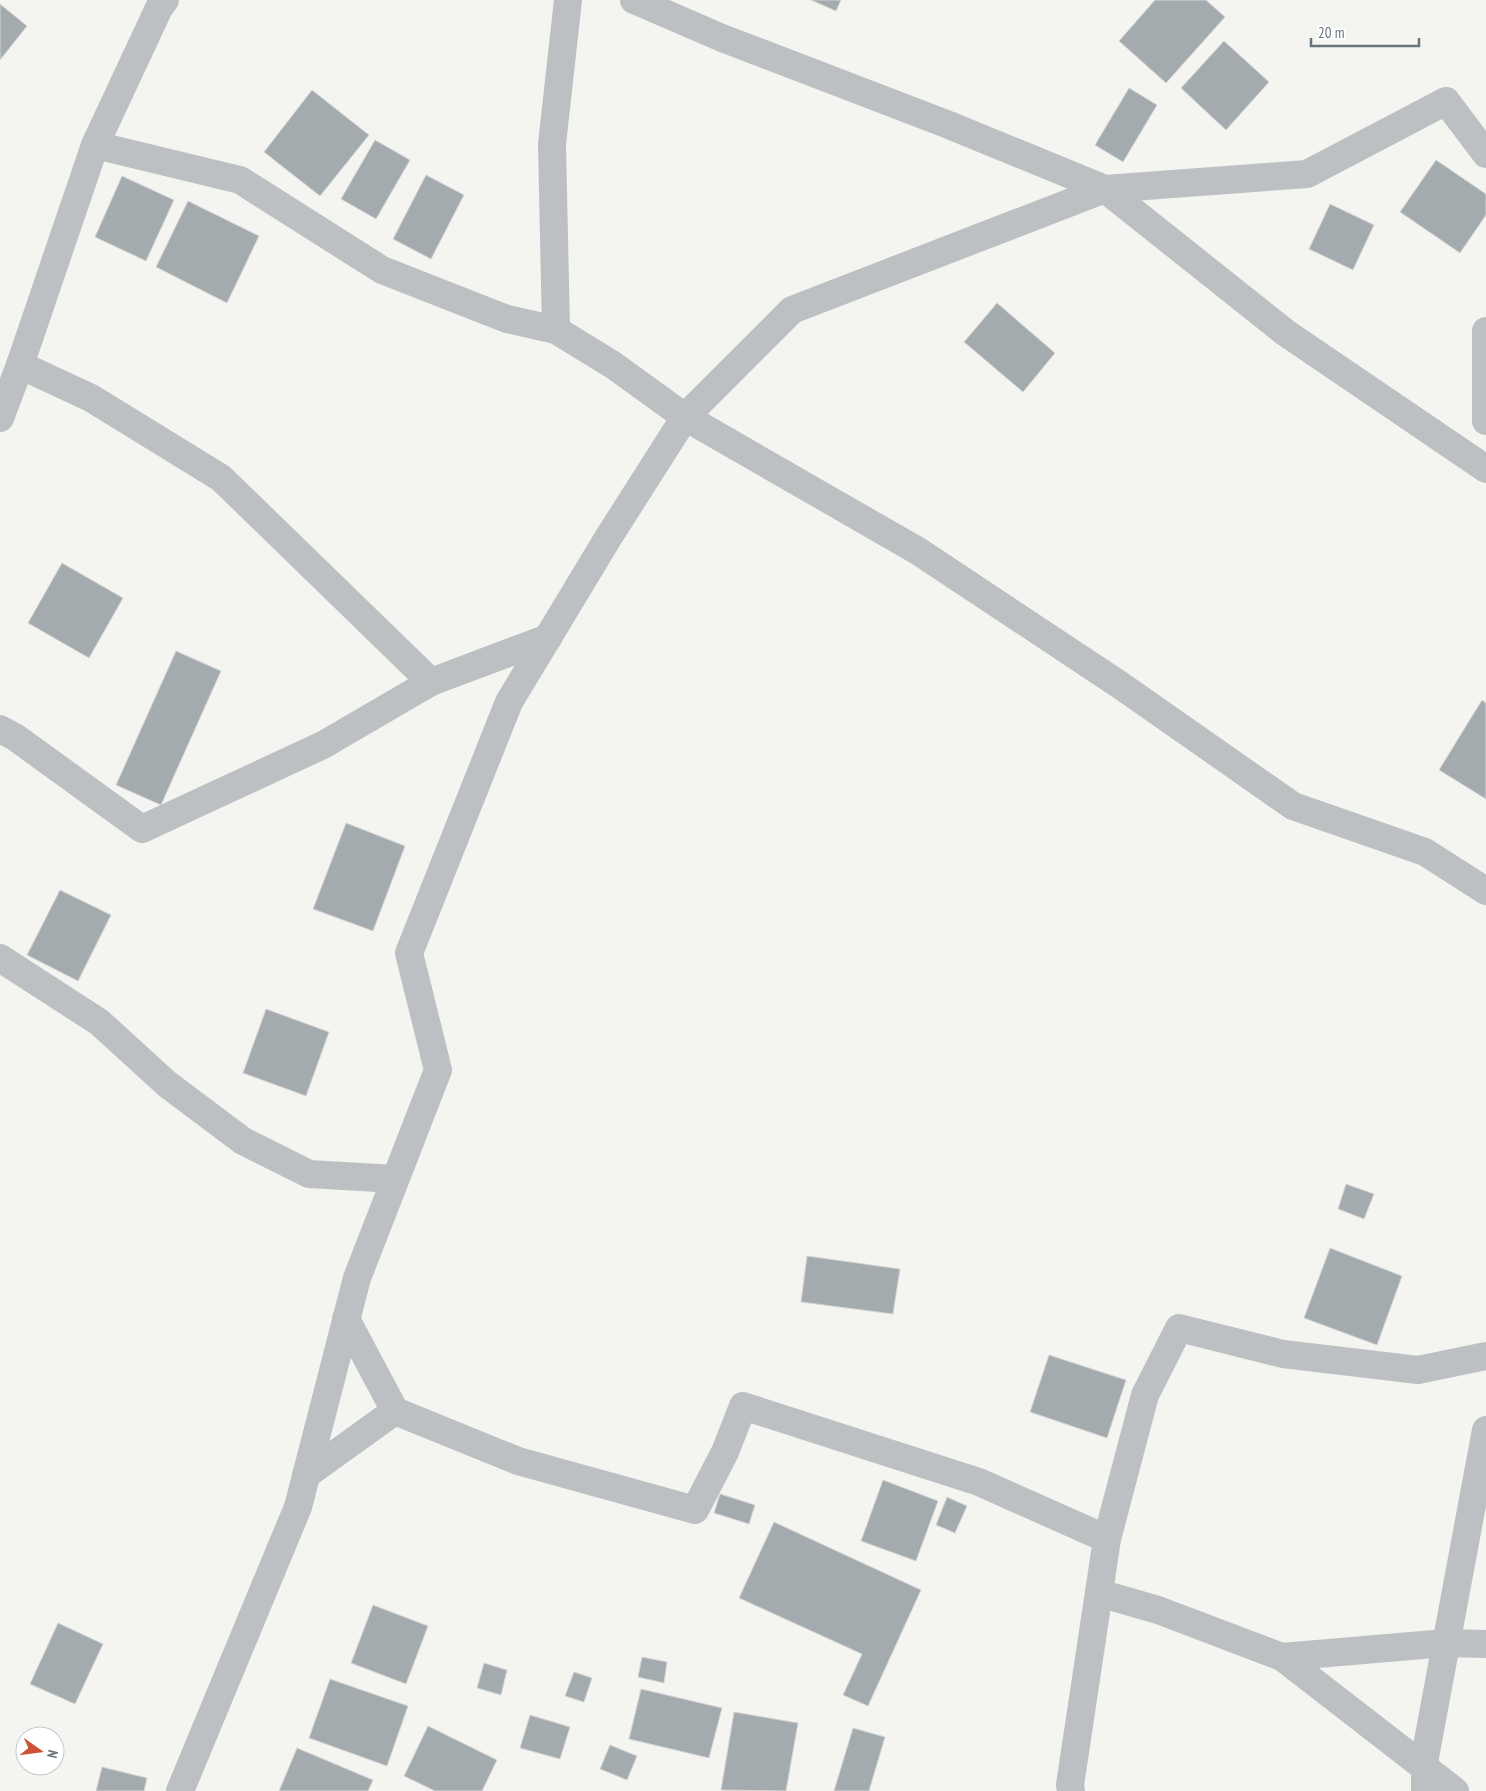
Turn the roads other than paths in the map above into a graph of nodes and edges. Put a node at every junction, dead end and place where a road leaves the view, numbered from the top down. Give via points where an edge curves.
1 (165, 0) edge
2 (568, 0) edge
3 (634, 0) edge
4 (95, 145) junction
5 (1486, 154) edge
6 (1105, 189) junction
7 (556, 330) junction
8 (1486, 331) edge
9 (20, 365) junction
10 (684, 417) junction
11 (0, 418) edge
12 (1486, 422) edge
13 (1486, 469) edge
14 (548, 638) junction
15 (431, 682) junction
16 (0, 729) edge
17 (1486, 891) edge
18 (0, 958) edge
19 (395, 1179) junction
20 (346, 1319) junction
21 (1486, 1356) edge
22 (395, 1411) junction
23 (1486, 1430) edge
24 (306, 1475) junction
25 (1107, 1539) junction
26 (1099, 1593) junction
27 (1446, 1643) junction
28 (1486, 1644) edge
29 (1282, 1657) junction
30 (1425, 1780) edge
31 (180, 1791) edge
32 (1072, 1791) edge
33 (1455, 1791) edge

1 - 4 street
2 - 7 street via 552,144
3 - 6 street
4 - 7 street via 240,180 382,270 507,319
4 - 9 street
5 - 6 street via 1446,101 1307,174
6 - 10 street via 792,310
6 - 13 street via 1286,333
7 - 10 street via 614,365
8 - 12 street
9 - 11 street
9 - 15 street via 91,398 221,478
10 - 14 street
10 - 17 street via 918,551 1120,685 1293,806 1425,852
14 - 15 street
14 - 19 street via 509,702 409,953 438,1070
15 - 16 street via 323,745 142,829
18 - 19 street via 99,1022 167,1084 243,1141 309,1174
19 - 20 street via 357,1278
20 - 22 street
20 - 24 street
21 - 25 street via 1418,1370 1283,1354 1179,1328 1145,1395
22 - 24 street
22 - 25 street via 518,1461 695,1510 725,1452 743,1406 979,1482
23 - 27 street
24 - 31 street via 298,1507
25 - 26 street
26 - 29 street via 1158,1610
26 - 32 street via 1070,1785
27 - 28 street
27 - 29 street
27 - 30 street via 1425,1757
29 - 30 street
30 - 33 street

